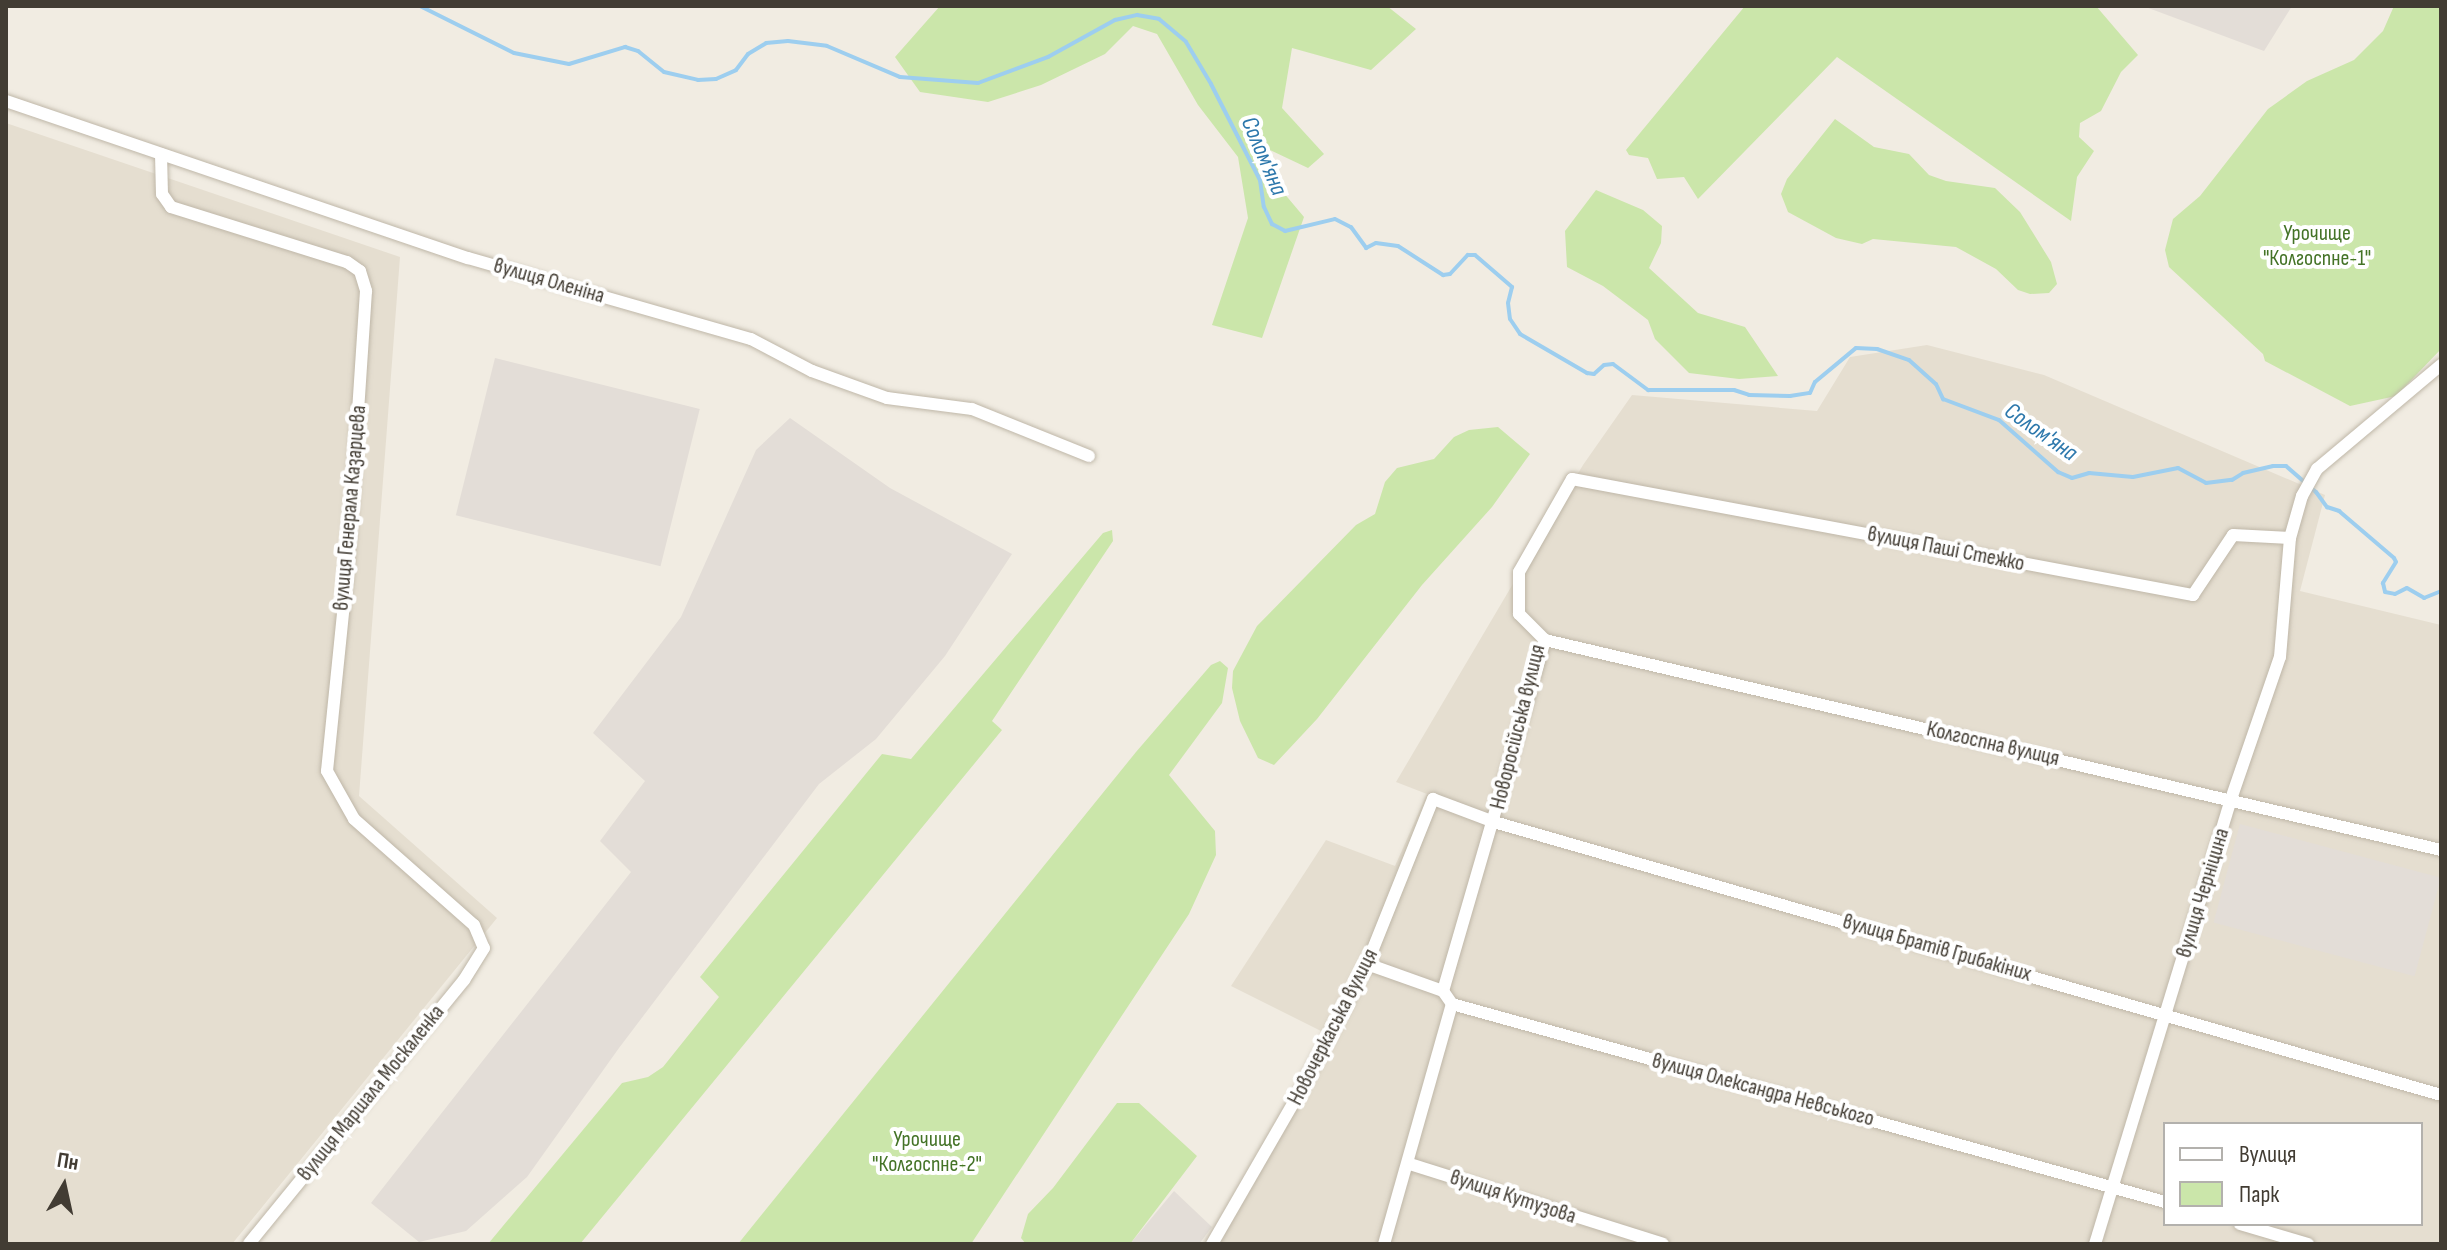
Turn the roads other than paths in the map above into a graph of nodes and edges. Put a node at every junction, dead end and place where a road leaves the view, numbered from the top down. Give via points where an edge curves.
1 (6, 101) edge
2 (161, 154) junction
3 (2441, 365) edge
4 (1089, 456) dead end
5 (1572, 479) joint
6 (2290, 538) junction
7 (1545, 640) junction
8 (1433, 799) joint
9 (2231, 799) junction
10 (1494, 822) junction
11 (2441, 850) edge
12 (483, 938) joint
13 (1367, 964) junction
14 (1443, 991) junction
15 (1452, 1004) junction
16 (2167, 1013) junction
17 (2441, 1095) edge
18 (1410, 1164) junction
19 (2113, 1187) junction
20 (2163, 1201) edge
21 (2247, 1226) edge
22 (249, 1244) edge
23 (1212, 1244) edge
24 (1384, 1244) edge
25 (1663, 1244) edge
26 (2095, 1244) edge
27 (2308, 1244) edge

1 - 2 street, вулиця Оленіна
2 - 4 street, вулиця Оленіна via 468,258 751,339 812,371 887,398 972,409
2 - 12 street, вулиця Генерала Казарцева via 162,194 171,207 347,262 360,271 365,307 327,771 354,819
3 - 6 street, вулиця Черніцина via 2317,469 2302,496
5 - 6 street, вулиця Паші Стежко via 2193,595 2233,535
5 - 7 street, Новоросійська вулиця via 1519,572 1519,614
6 - 9 street, вулиця Черніцина via 2280,657
7 - 9 street, Колгоспна вулиця
7 - 10 street, Новоросійська вулиця
8 - 10 street, вулиця Братів Грибакіних
8 - 13 street, Новочеркаська вулиця
9 - 11 street, Колгоспна вулиця
9 - 16 street, вулиця Черніцина
10 - 14 street, Новоросійська вулиця
10 - 16 street, вулиця Братів Грибакіних
12 - 22 street, вулиця Маршала Москаленка via 484,948 464,980
13 - 14 street
13 - 23 street, Новочеркаська вулиця
14 - 15 street
15 - 18 street
15 - 19 street, вулиця Олександра Невського
16 - 17 street, вулиця Братів Грибакіних
16 - 19 street, вулиця Черніцина
18 - 24 street
18 - 25 street, вулиця Кутузова
19 - 20 street, вулиця Олександра Невського
19 - 26 street, вулиця Черніцина
21 - 27 street

